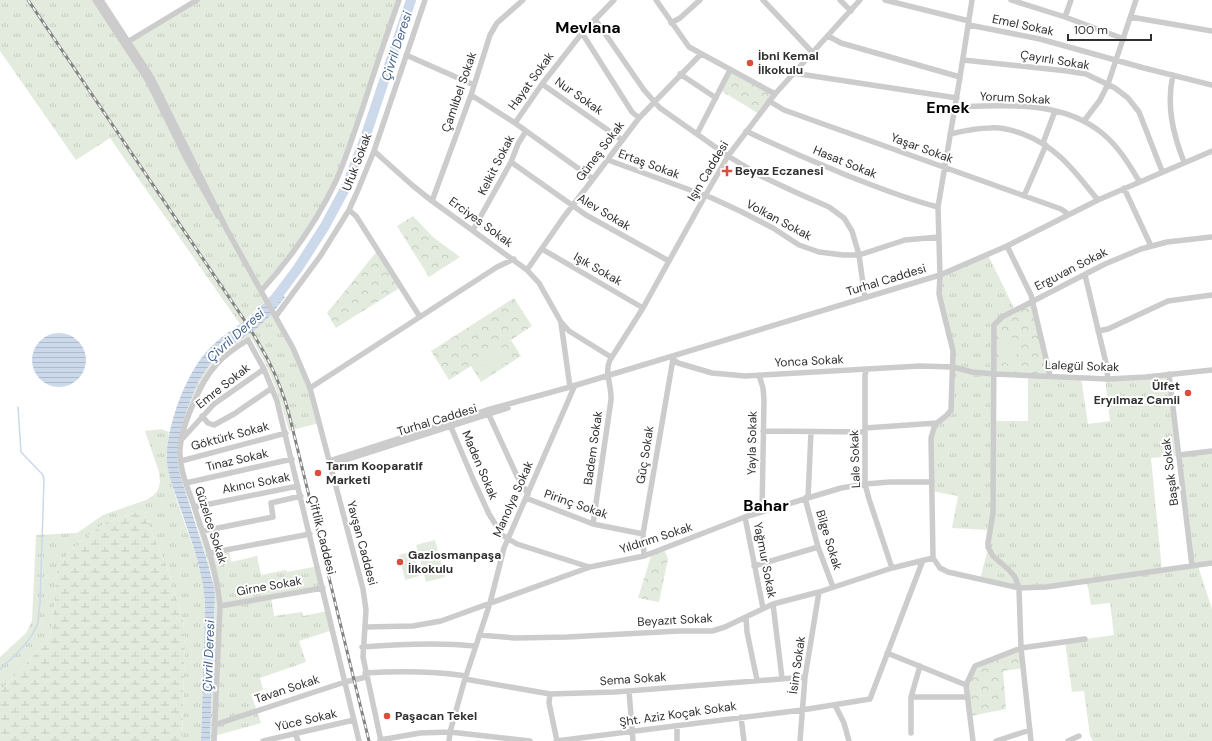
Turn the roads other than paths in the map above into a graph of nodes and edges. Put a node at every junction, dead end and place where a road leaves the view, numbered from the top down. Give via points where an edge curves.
1 (96, 0) edge
2 (101, 0) edge
3 (198, 0) edge
4 (399, 0) edge
5 (425, 0) edge
6 (614, 0) edge
7 (656, 0) edge
8 (700, 0) edge
9 (763, 0) edge
10 (840, 0) edge
11 (860, 0) edge
12 (885, 0) edge
13 (972, 0) edge
14 (1011, 0) edge
15 (1071, 0) edge
16 (1136, 0) edge
17 (518, 1) edge
18 (850, 11) junction
19 (1065, 17) junction
20 (1131, 17) junction
21 (595, 19) junction
22 (672, 23) junction
23 (969, 23) junction
24 (1212, 31) edge
25 (582, 33) junction
26 (828, 36) junction
27 (1124, 39) junction
28 (129, 41) junction
29 (812, 52) junction
30 (700, 54) junction
31 (406, 56) junction
32 (963, 60) junction
33 (1117, 60) junction
34 (730, 70) junction
35 (793, 73) junction
36 (680, 74) junction
37 (1173, 75) junction
38 (960, 77) junction
39 (542, 84) junction
40 (1108, 84) junction
41 (474, 85) junction
42 (1212, 85) edge
43 (775, 94) junction
44 (470, 96) junction
45 (716, 98) junction
46 (957, 98) junction
47 (653, 101) junction
48 (769, 101) junction
49 (955, 106) junction
50 (1054, 111) junction
51 (639, 118) junction
52 (1084, 121) junction
53 (515, 123) junction
54 (526, 131) junction
55 (746, 131) junction
56 (696, 134) junction
57 (950, 134) junction
58 (622, 140) junction
59 (1045, 144) junction
60 (1212, 150) edge
61 (374, 151) junction
62 (728, 156) junction
63 (608, 160) junction
64 (511, 162) junction
65 (1184, 162) junction
66 (944, 167) junction
67 (1162, 171) junction
68 (594, 179) junction
69 (1139, 181) junction
70 (1124, 188) junction
71 (704, 196) junction
72 (1024, 196) junction
73 (1098, 200) junction
74 (432, 201) junction
75 (572, 206) junction
76 (938, 207) junction
77 (349, 210) junction
78 (1068, 214) junction
79 (227, 230) junction
80 (473, 230) junction
81 (939, 237) junction
82 (1212, 237) edge
83 (1007, 246) junction
84 (1151, 246) junction
85 (542, 249) junction
86 (859, 255) junction
87 (514, 259) junction
88 (669, 261) junction
89 (528, 270) junction
90 (940, 274) junction
91 (1085, 275) junction
92 (263, 294) junction
93 (1212, 295) edge
94 (865, 298) junction
95 (1032, 301) junction
96 (643, 308) junction
97 (275, 314) junction
98 (420, 317) junction
99 (561, 322) junction
100 (1098, 331) junction
101 (248, 340) joint
102 (611, 357) junction
103 (672, 357) junction
104 (953, 367) junction
105 (264, 369) junction
106 (866, 369) junction
107 (1212, 370) edge
108 (994, 374) junction
109 (1170, 374) junction
110 (608, 375) junction
111 (759, 376) junction
112 (1050, 376) junction
113 (1108, 378) junction
114 (573, 386) junction
115 (272, 388) junction
116 (310, 388) junction
117 (551, 392) junction
118 (489, 415) junction
119 (202, 416) junction
120 (937, 423) junction
121 (451, 427) junction
122 (865, 430) junction
123 (763, 431) junction
124 (811, 432) junction
125 (286, 433) junction
126 (182, 440) junction
127 (1212, 451) edge
128 (1179, 455) junction
129 (292, 459) junction
130 (181, 461) junction
131 (329, 463) junction
132 (932, 482) junction
133 (186, 483) junction
134 (865, 484) junction
135 (298, 486) junction
136 (301, 496) junction
137 (527, 496) junction
138 (806, 498) junction
139 (194, 507) junction
140 (762, 512) junction
141 (745, 517) junction
142 (593, 524) junction
143 (203, 531) junction
144 (310, 534) junction
145 (643, 534) junction
146 (508, 539) junction
147 (818, 547) junction
148 (210, 553) junction
149 (644, 556) junction
150 (933, 558) junction
151 (923, 560) junction
152 (1212, 563) edge
153 (754, 566) junction
154 (1192, 566) junction
155 (590, 567) junction
156 (892, 568) junction
157 (833, 587) junction
158 (323, 588) junction
159 (1019, 588) junction
160 (819, 592) junction
161 (490, 603) junction
162 (773, 604) junction
163 (220, 606) junction
164 (763, 608) junction
165 (746, 616) junction
166 (365, 627) junction
167 (479, 635) junction
168 (1085, 639) dead end
169 (476, 646) junction
170 (362, 647) junction
171 (1021, 648) junction
172 (888, 653) junction
173 (920, 666) junction
174 (366, 675) junction
175 (465, 677) junction
176 (805, 677) junction
177 (782, 678) junction
178 (757, 680) junction
179 (345, 682) junction
180 (966, 685) junction
181 (629, 691) junction
182 (550, 694) junction
183 (911, 697) junction
184 (968, 697) junction
185 (835, 705) junction
186 (802, 710) junction
187 (741, 717) junction
188 (354, 720) junction
189 (214, 725) junction
190 (677, 726) junction
191 (1030, 730) junction
192 (450, 732) junction
193 (632, 732) junction
194 (295, 733) junction
195 (911, 733) dead end
196 (1079, 736) dead end
197 (586, 739) edge
198 (380, 740) edge
199 (214, 741) edge
200 (263, 741) edge
201 (298, 741) edge
202 (359, 741) edge
203 (449, 741) edge
204 (530, 741) edge
205 (557, 741) edge
206 (633, 741) edge
207 (677, 741) edge
208 (744, 741) edge
209 (800, 741) edge
210 (849, 741) edge
211 (973, 741) edge
212 (996, 741) edge
213 (1031, 741) edge
214 (1068, 741) edge

1 - 79 street via 148,81 192,170
2 - 28 street
3 - 28 street
4 - 92 street via 336,181 301,241
5 - 31 street, Ufuk Sokak
6 - 21 street, Hayat Sokak
7 - 22 street
8 - 22 street
9 - 29 street
10 - 18 street
11 - 18 street, Işın Caddesi
12 - 23 street, Emel Sokak
13 - 23 street
14 - 19 street
15 - 19 street
16 - 20 street
17 - 41 street, Çamlıbel Sokak via 493,28
18 - 26 street, Işın Caddesi
19 - 27 street
20 - 24 street
20 - 27 street
21 - 25 street, Hayat Sokak
21 - 47 street
22 - 30 street via 689,47
23 - 32 street
23 - 33 street, Emel Sokak
25 - 39 street, Hayat Sokak
25 - 51 street via 632,112
26 - 29 street, Işın Caddesi
26 - 38 street
27 - 33 street
28 - 79 street via 159,91
29 - 35 street, Işın Caddesi
30 - 34 street
30 - 36 street, Güneş Sokak
31 - 41 street
31 - 61 street, Ufuk Sokak
32 - 38 street
32 - 40 street, Çayırlı Sokak via 1086,74
33 - 37 street, Emel Sokak
33 - 40 street
34 - 43 street
34 - 45 street
35 - 43 street, Işın Caddesi
35 - 46 street
36 - 45 street
36 - 47 street, Güneş Sokak
37 - 42 street, Emel Sokak
37 - 65 street via 1170,91 1172,119
38 - 46 street
39 - 53 street, Hayat Sokak
39 - 58 street, Nur Sokak
40 - 52 street
40 - 67 street, Çayırlı Sokak via 1136,107
41 - 44 street, Çamlıbel Sokak
43 - 48 street, Işın Caddesi
44 - 53 street
44 - 74 street, Çamlıbel Sokak
45 - 56 street
46 - 49 street
47 - 51 street, Güneş Sokak
47 - 56 street
48 - 55 street, Işın Caddesi
48 - 66 street, Yaşar Sokak via 784,110
49 - 50 street, Yorum Sokak via 1014,106
49 - 57 street
50 - 52 street, Yorum Sokak
50 - 59 street
51 - 58 street, Güneş Sokak
52 - 69 street, Yorum Sokak via 1110,140
53 - 54 street
54 - 64 street, Kelkit Sokak
54 - 68 street
55 - 62 street, Işın Caddesi
55 - 76 street, Hasat Sokak via 782,149 889,192
56 - 62 street
57 - 59 street via 1001,128
57 - 66 street
58 - 63 street, Güneş Sokak
59 - 72 street
59 - 73 street via 1063,159
60 - 65 street, Turhal Caddesi
61 - 74 street, Erciyes Sokak
61 - 77 street, Ufuk Sokak
62 - 71 street, Işın Caddesi
62 - 86 street via 760,175 840,214 852,231
63 - 68 street, Güneş Sokak
63 - 71 street, Ertaş Sokak
64 - 75 street, Alev Sokak
64 - 80 street, Kelkit Sokak
65 - 67 street, Turhal Caddesi
66 - 72 street, Yaşar Sokak
66 - 76 street
67 - 69 street, Turhal Caddesi
68 - 75 street, Güneş Sokak
69 - 70 street, Turhal Caddesi
70 - 73 street, Turhal Caddesi
70 - 84 street
71 - 86 street, Volkan Sokak via 742,212 799,245 831,254
71 - 88 street, Işın Caddesi
72 - 78 street, Yaşar Sokak
73 - 78 street, Turhal Caddesi
74 - 80 street, Erciyes Sokak
75 - 85 street, Güneş Sokak
75 - 88 street, Alev Sokak
76 - 81 street
77 - 97 street, Ufuk Sokak via 321,255
77 - 98 street via 356,216
78 - 83 street, Turhal Caddesi
79 - 92 street, Yavşan Caddesi
80 - 87 street, Erciyes Sokak
81 - 86 street, Volkan Sokak via 905,240
81 - 90 street
82 - 84 street, Erguvan Sokak
83 - 90 street, Turhal Caddesi
83 - 95 street
84 - 91 street, Erguvan Sokak via 1123,256
85 - 89 street, Güneş Sokak
85 - 96 street, Işık Sokak
86 - 94 street
87 - 89 street, Erciyes Sokak
87 - 98 street via 497,267
88 - 96 street, Işın Caddesi
89 - 99 street, Erciyes Sokak via 539,283
90 - 94 street, Turhal Caddesi
90 - 104 street via 940,300 951,340
91 - 95 street, Erguvan Sokak
91 - 100 street
92 - 97 street, Yavşan Caddesi
93 - 100 street via 1168,301 1108,329
94 - 103 street, Turhal Caddesi
95 - 108 street, Erguvan Sokak via 1002,317 994,325
95 - 112 street
96 - 102 street, Işın Caddesi
97 - 116 street, Yavşan Caddesi
98 - 116 street
99 - 102 street, Erciyes Sokak via 569,331
99 - 114 street, Erciyes Sokak
100 - 113 street
101 - 105 street, Çiftlik Caddesi
101 - 126 street, Güzelce Sokak via 226,354 204,380 193,404
102 - 110 street, Işın Caddesi via 607,366
103 - 110 street, Turhal Caddesi
103 - 111 street, Yonca Sokak via 678,363 712,373
103 - 145 street, Güç Sokak
104 - 106 street, Yonca Sokak
104 - 108 street, Lalegül Sokak
104 - 120 street via 951,410
105 - 115 street, Çiftlik Caddesi
105 - 119 street, Emre Sokak via 222,398
106 - 111 street, Yonca Sokak
106 - 122 street, Lale Sokak
107 - 109 street, Lalegül Sokak
108 - 112 street, Lalegül Sokak
108 - 159 street via 993,513 988,548 1014,577
109 - 113 street, Lalegül Sokak
109 - 128 street, Başak Sokak
110 - 114 street, Turhal Caddesi
110 - 142 street, Badem Sokak via 611,400
111 - 123 street, Yayla Sokak via 764,394
112 - 113 street, Lalegül Sokak
114 - 117 street, Turhal Caddesi
114 - 137 street, Manolya Sokak
115 - 119 street via 214,425
115 - 125 street, Çiftlik Caddesi
116 - 131 street, Yavşan Caddesi
117 - 118 street, Turhal Caddesi
117 - 131 street, Turhal Caddesi via 474,414
118 - 121 street, Turhal Caddesi
118 - 137 street, Pirinç Sokak
119 - 126 street, Emre Sokak
120 - 122 street
120 - 132 street via 931,438
121 - 131 street, Turhal Caddesi
121 - 146 street, Maden Sokak via 489,514 502,535
122 - 124 street
122 - 134 street, Lale Sokak
123 - 124 street
123 - 140 street, Yayla Sokak
124 - 138 street, Bilge Sokak
125 - 129 street, Çiftlik Caddesi
125 - 130 street, Göktürk Sokak
126 - 130 street, Güzelce Sokak
127 - 128 street
128 - 154 street, Başak Sokak
129 - 133 street, Tınaz Sokak
129 - 135 street, Çiftlik Caddesi
130 - 133 street, Güzelce Sokak
131 - 166 street, Yavşan Caddesi via 363,589
132 - 134 street, Yıldırım Sokak
132 - 150 street
133 - 139 street, Güzelce Sokak
134 - 138 street, Yıldırım Sokak
134 - 156 street, Lale Sokak
135 - 136 street, Çiftlik Caddesi
135 - 139 street, Akıncı Sokak
136 - 143 street via 271,503 273,517
136 - 144 street, Çiftlik Caddesi
137 - 142 street, Pirinç Sokak
137 - 146 street, Manolya Sokak
138 - 140 street, Yıldırım Sokak
138 - 147 street, Bilge Sokak
139 - 143 street, Güzelce Sokak
140 - 141 street, Yıldırım Sokak
141 - 149 street, Yıldırım Sokak
141 - 153 street, Yağmur Sokak
142 - 145 street, Pirinç Sokak
143 - 148 street, Güzelce Sokak
144 - 148 street
144 - 158 street, Çiftlik Caddesi
145 - 149 street, Güç Sokak
146 - 155 street
146 - 161 street, Manolya Sokak
147 - 153 street
147 - 157 street, Bilge Sokak
148 - 163 street, Güzelce Sokak
149 - 155 street, Yıldırım Sokak
150 - 151 street, Beyazıt Sokak
150 - 159 street via 940,568 948,572
151 - 156 street, Beyazıt Sokak
151 - 172 street
152 - 154 street
153 - 164 street, Yağmur Sokak
154 - 159 street via 1046,587
155 - 161 street, Yıldırım Sokak
156 - 157 street, Beyazıt Sokak
157 - 160 street, Beyazıt Sokak
158 - 163 street, Girne Sokak
158 - 179 street, Çiftlik Caddesi
159 - 171 street
160 - 162 street, Beyazıt Sokak
160 - 176 street, İsim Sokak
161 - 166 street, Yıldırım Sokak via 424,625
161 - 167 street, Manolya Sokak
162 - 164 street, Beyazıt Sokak
162 - 177 street, Yağmur Sokak
163 - 189 street, Güzelce Sokak
164 - 165 street, Beyazıt Sokak
165 - 167 street, Beyazıt Sokak via 712,631 515,638
165 - 178 street
166 - 170 street, Yavşan Caddesi
167 - 169 street, Manolya Sokak
168 - 171 street
169 - 170 street via 421,644
169 - 175 street, Manolya Sokak
170 - 174 street, Yavşan Caddesi
171 - 180 street via 977,664
171 - 191 street
172 - 173 street
172 - 185 street, Şht. Aziz Koçak Sokak via 870,699
173 - 180 street
173 - 183 street
174 - 175 street, Sema Sokak via 426,671
174 - 179 street, Tavan Sokak
174 - 198 street, Yavşan Caddesi
175 - 182 street, Sema Sokak
175 - 192 street, Manolya Sokak
176 - 177 street, Sema Sokak
176 - 186 street, İsim Sokak
177 - 178 street, Sema Sokak
178 - 181 street, Sema Sokak
179 - 188 street, Çiftlik Caddesi
179 - 189 street, Tavan Sokak
180 - 184 street
181 - 182 street, Sema Sokak
181 - 193 street
182 - 205 street via 549,703
183 - 184 street
183 - 195 street
184 - 211 street
185 - 186 street, Şht. Aziz Koçak Sokak
185 - 210 street
186 - 187 street, Şht. Aziz Koçak Sokak
186 - 209 street, İsim Sokak
187 - 190 street, Şht. Aziz Koçak Sokak
187 - 208 street
188 - 194 street, Yüce Sokak
188 - 202 street, Çiftlik Caddesi
189 - 199 street, Güzelce Sokak
190 - 193 street, Şht. Aziz Koçak Sokak
190 - 207 street
191 - 212 street
191 - 213 street
192 - 198 street via 420,733
192 - 203 street, Manolya Sokak
192 - 204 street
193 - 197 street, Şht. Aziz Koçak Sokak
193 - 206 street
194 - 200 street, Yüce Sokak
194 - 201 street
196 - 214 street
197 - 205 street, Şht. Aziz Koçak Sokak

